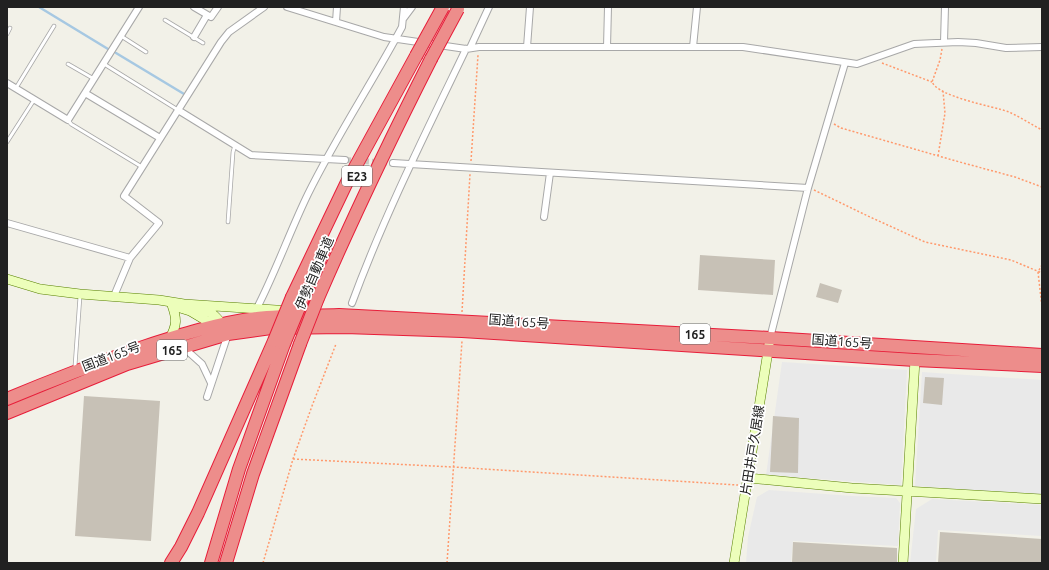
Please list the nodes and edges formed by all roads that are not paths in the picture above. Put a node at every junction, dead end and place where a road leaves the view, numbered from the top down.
1 (139, 7) edge
2 (194, 7) edge
3 (218, 7) edge
4 (264, 7) edge
5 (287, 7) edge
6 (337, 7) edge
7 (404, 7) edge
8 (412, 7) edge
9 (443, 7) edge
10 (489, 7) edge
11 (530, 7) edge
12 (608, 7) edge
13 (697, 7) edge
14 (945, 7) edge
15 (458, 8) edge
16 (206, 15) junction
17 (403, 19) junction
18 (165, 20) dead end
19 (336, 22) junction
20 (54, 26) dead end
21 (10, 28) dead end
22 (7, 34) edge
23 (121, 36) junction
24 (194, 37) junction
25 (396, 39) junction
26 (944, 42) junction
27 (203, 43) dead end
28 (527, 47) junction
29 (607, 47) junction
30 (693, 47) junction
31 (1042, 47) edge
32 (468, 48) junction
33 (146, 52) dead end
34 (845, 63) junction
35 (68, 64) dead end
36 (104, 64) junction
37 (94, 79) junction
38 (7, 83) edge
39 (16, 88) junction
40 (85, 94) junction
41 (34, 100) junction
42 (178, 110) junction
43 (68, 120) junction
44 (160, 138) junction
45 (7, 142) edge
46 (235, 145) junction
47 (327, 159) junction
48 (344, 160) tunnel mouth
49 (393, 163) tunnel mouth
50 (412, 163) junction
51 (142, 167) junction
52 (550, 173) junction
53 (808, 188) junction
54 (544, 217) dead end
55 (228, 222) dead end
56 (7, 223) edge
57 (130, 258) junction
58 (7, 279) edge
59 (80, 294) junction
60 (114, 296) junction
61 (352, 303) dead end
62 (184, 304) junction
63 (172, 305) junction
64 (257, 308) junction
65 (339, 315) junction
66 (222, 328) junction
67 (170, 338) junction
68 (770, 338) junction
69 (279, 342) junction
70 (182, 347) junction
71 (767, 350) junction
72 (1042, 355) edge
73 (915, 360) junction
74 (75, 366) dead end
75 (1042, 366) edge
76 (211, 383) junction
77 (207, 397) dead end
78 (7, 399) edge
79 (7, 413) edge
80 (253, 474) junction
81 (747, 482) junction
82 (907, 491) junction
83 (1042, 499) edge
84 (171, 563) edge
85 (211, 563) edge
86 (226, 563) edge
87 (234, 563) edge
88 (734, 563) edge
89 (902, 563) edge

1 - 23 street
2 - 16 street
3 - 16 street
4 - 42 street
5 - 19 street
6 - 19 street
7 - 17 street
8 - 17 street
9 - 69 highway, 伊勢自動車道 / E23, bridge
10 - 32 street
11 - 28 street
12 - 29 street
13 - 30 street
14 - 26 street
15 - 80 highway, 伊勢自動車道 / E23, bridge
16 - 24 street
17 - 25 street
18 - 24 lane
19 - 25 street
20 - 39 lane
21 - 22 lane
23 - 33 lane
23 - 36 street
24 - 27 lane
25 - 32 street
25 - 47 street
26 - 31 street
26 - 34 street
28 - 29 street
28 - 32 street
29 - 30 street
30 - 34 street
32 - 50 street
34 - 53 street
35 - 37 lane
36 - 37 street
36 - 42 lane
37 - 40 street
38 - 39 street
39 - 41 street
40 - 43 street
40 - 44 street
41 - 43 street
41 - 45 lane
42 - 44 street
42 - 46 street
43 - 51 lane
44 - 51 street
46 - 47 street
46 - 55 lane
47 - 48 street
47 - 64 street
49 - 50 street
50 - 52 street
50 - 61 street
51 - 57 street
52 - 53 street
52 - 54 street
53 - 68 street
56 - 57 street
57 - 60 street
58 - 59 street
59 - 60 street
59 - 74 lane
60 - 62 street
60 - 63 street
62 - 64 street
62 - 66 street
63 - 66 street
63 - 67 street
64 - 65 street
65 - 66 highway, 国道165号 / 165
65 - 68 highway, 国道165号 / 165
66 - 67 highway, 国道165号 / 165
66 - 70 highway, 国道165号 / 165
66 - 71 highway, 国道165号 / 165
66 - 76 street
67 - 78 highway, 国道165号 / 165
68 - 71 street, 片田井戸久居線
68 - 72 highway, 国道165号 / 165
69 - 84 highway
69 - 85 highway, 伊勢自動車道 / E23
70 - 76 street
70 - 79 highway, 国道165号 / 165
71 - 73 highway, 国道165号 / 165
71 - 81 street, 片田井戸久居線
73 - 75 highway, 国道165号 / 165
73 - 82 street
76 - 77 street
80 - 86 highway, 伊勢自動車道 / E23
80 - 87 highway
81 - 82 street
81 - 88 street, 片田井戸久居線
82 - 83 street
82 - 89 street

